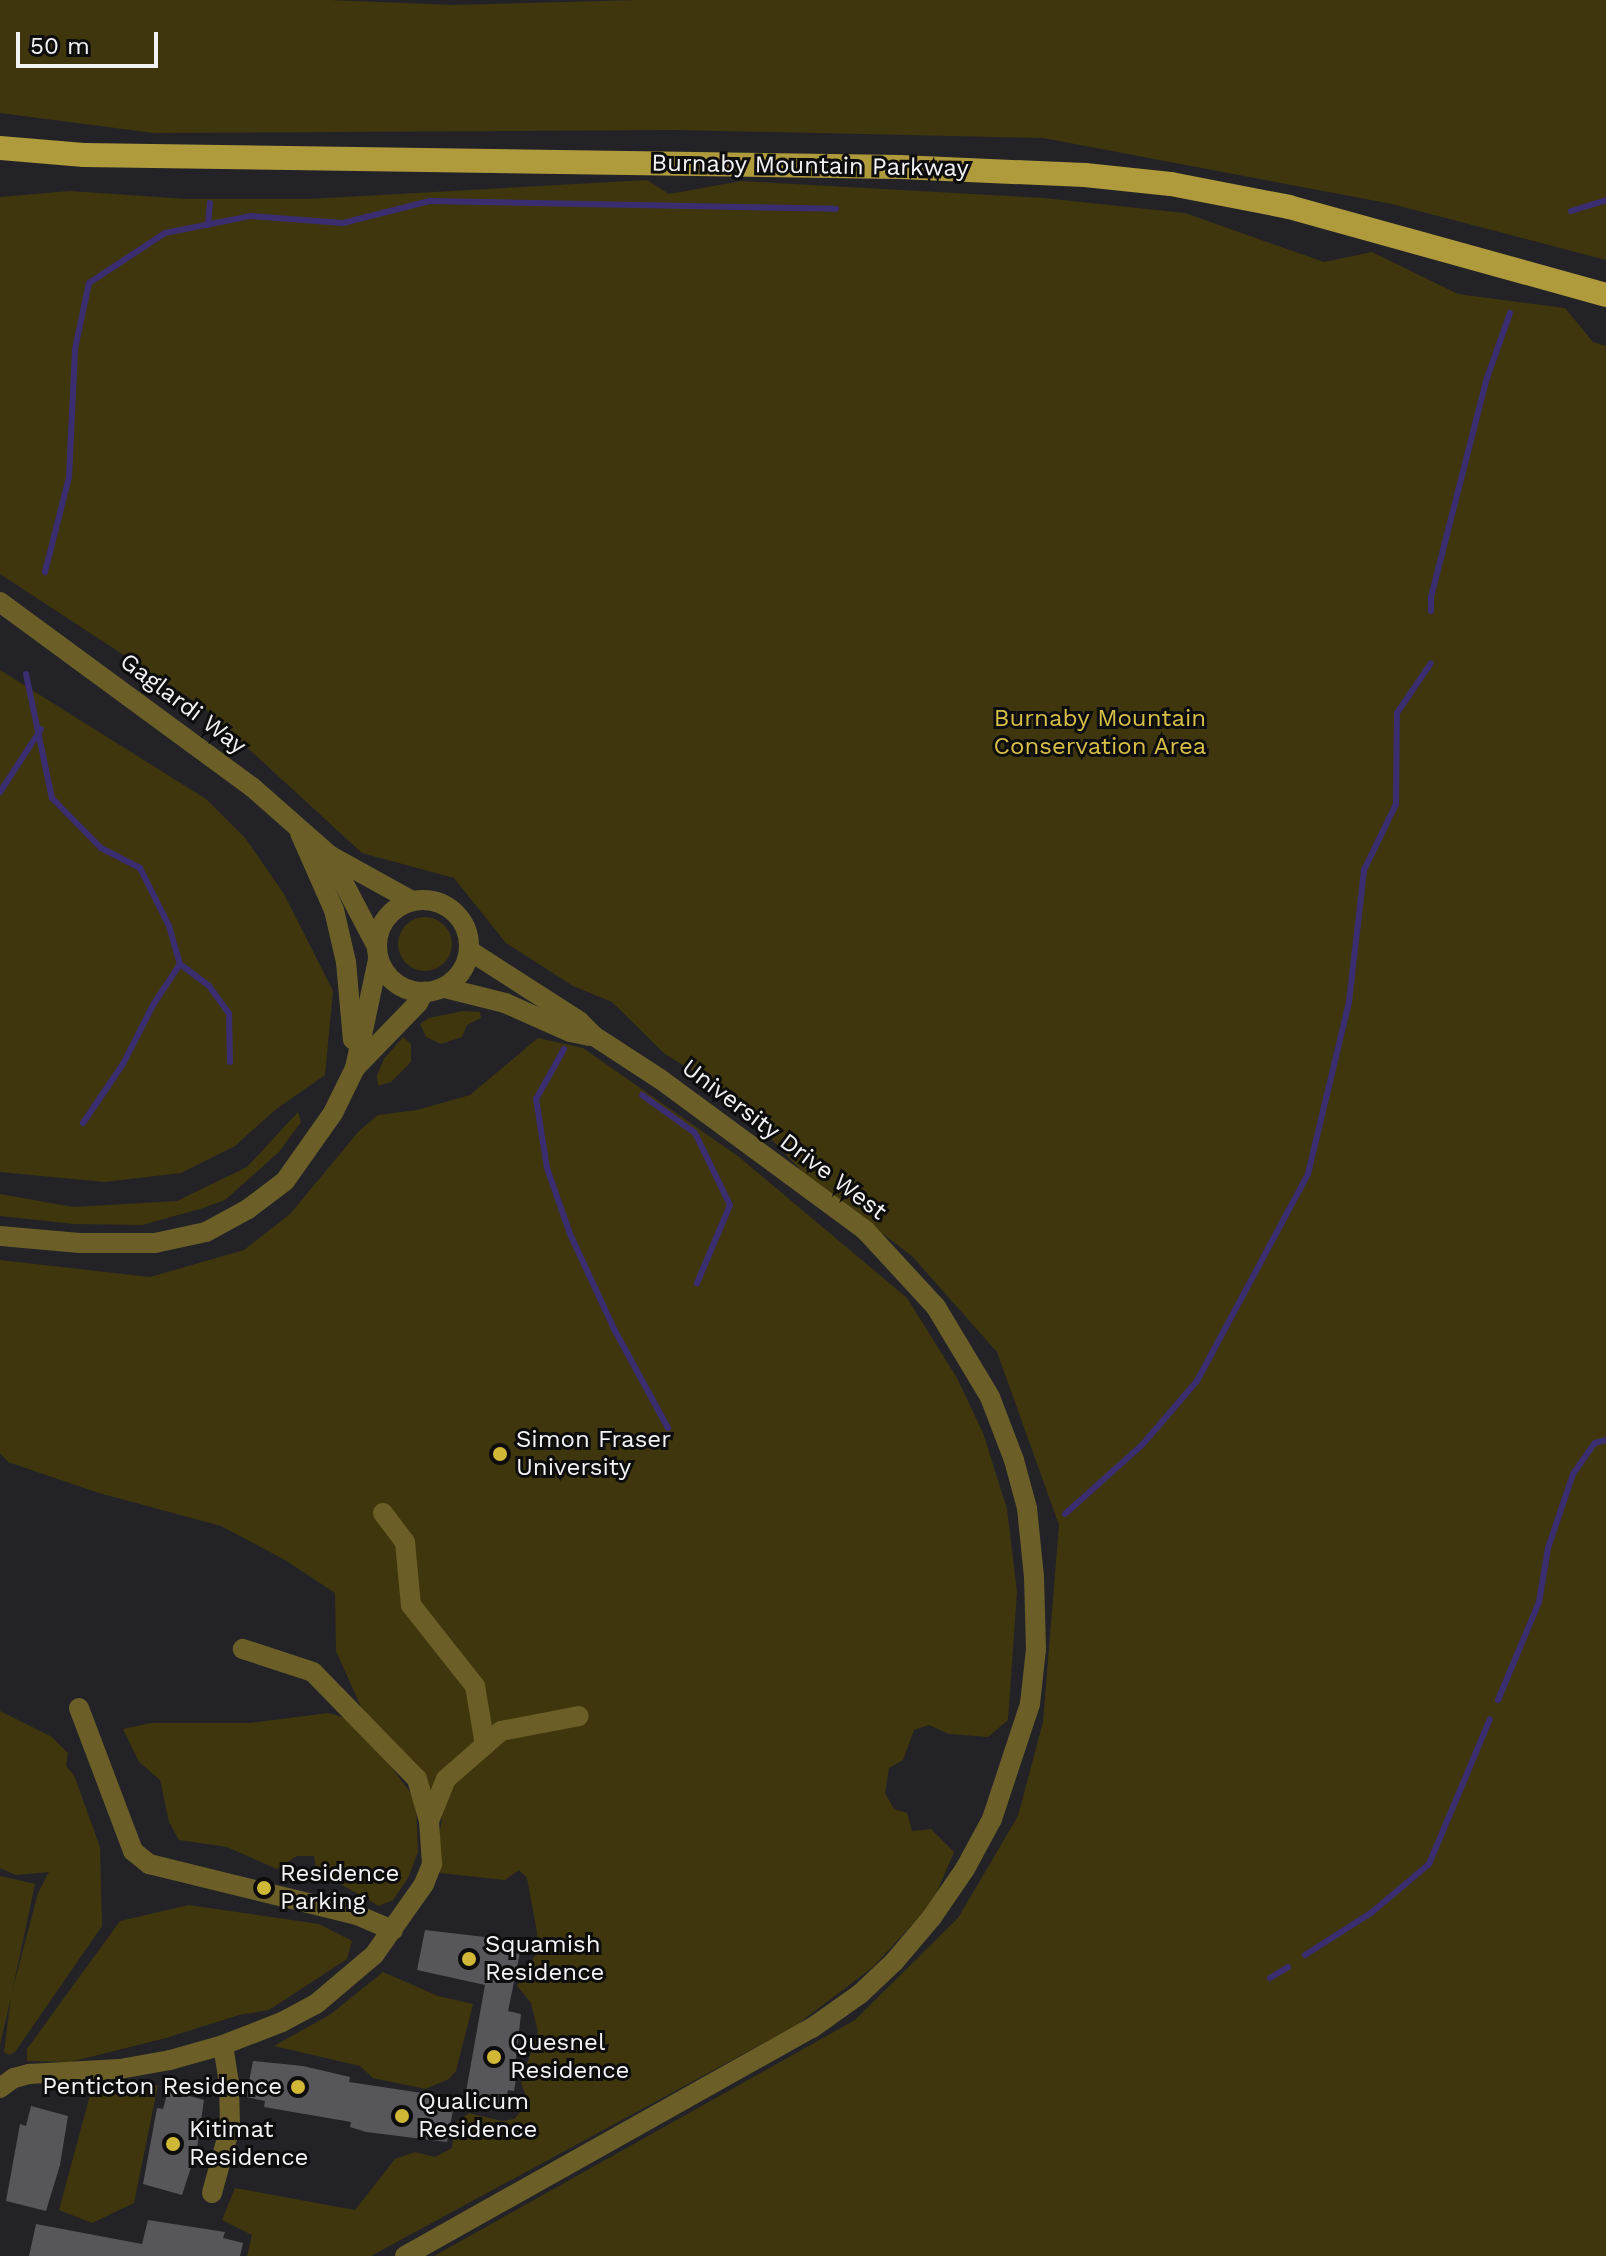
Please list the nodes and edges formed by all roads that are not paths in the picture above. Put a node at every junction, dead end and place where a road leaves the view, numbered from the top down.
1 (0, 148) edge
2 (29, 152) junction
3 (0, 158) edge
4 (1606, 295) edge
5 (0, 602) edge
6 (297, 826) junction
7 (329, 855) junction
8 (412, 901) junction
9 (470, 951) junction
10 (377, 953) junction
11 (445, 988) junction
12 (424, 992) junction
13 (594, 1036) junction
14 (355, 1068) junction
15 (0, 1236) edge
16 (383, 1513) dead end
17 (243, 1649) dead end
18 (79, 1708) dead end
19 (579, 1716) dead end
20 (485, 1745) junction
21 (429, 1821) junction
22 (393, 1930) junction
23 (223, 2045) junction
24 (0, 2088) edge
25 (212, 2193) dead end
26 (405, 2256) edge

1 - 2 main road, Burnaby Mountain Parkway
2 - 3 main road
2 - 4 main road, Burnaby Mountain Parkway
5 - 6 street, Gaglardi Way
6 - 7 street, Gaglardi Way
6 - 14 street
7 - 8 street, Gaglardi Way
7 - 10 street, Gaglardi Way
8 - 9 street
8 - 10 street
9 - 11 street
9 - 13 street, University Drive West
10 - 12 street
10 - 14 street
11 - 12 street
11 - 13 street, University Drive West
12 - 14 street
13 - 26 street, University Drive West
14 - 15 street
16 - 20 street
17 - 21 street
18 - 22 street
19 - 20 street
20 - 21 street
21 - 22 street
22 - 23 street
23 - 24 street
23 - 25 street

